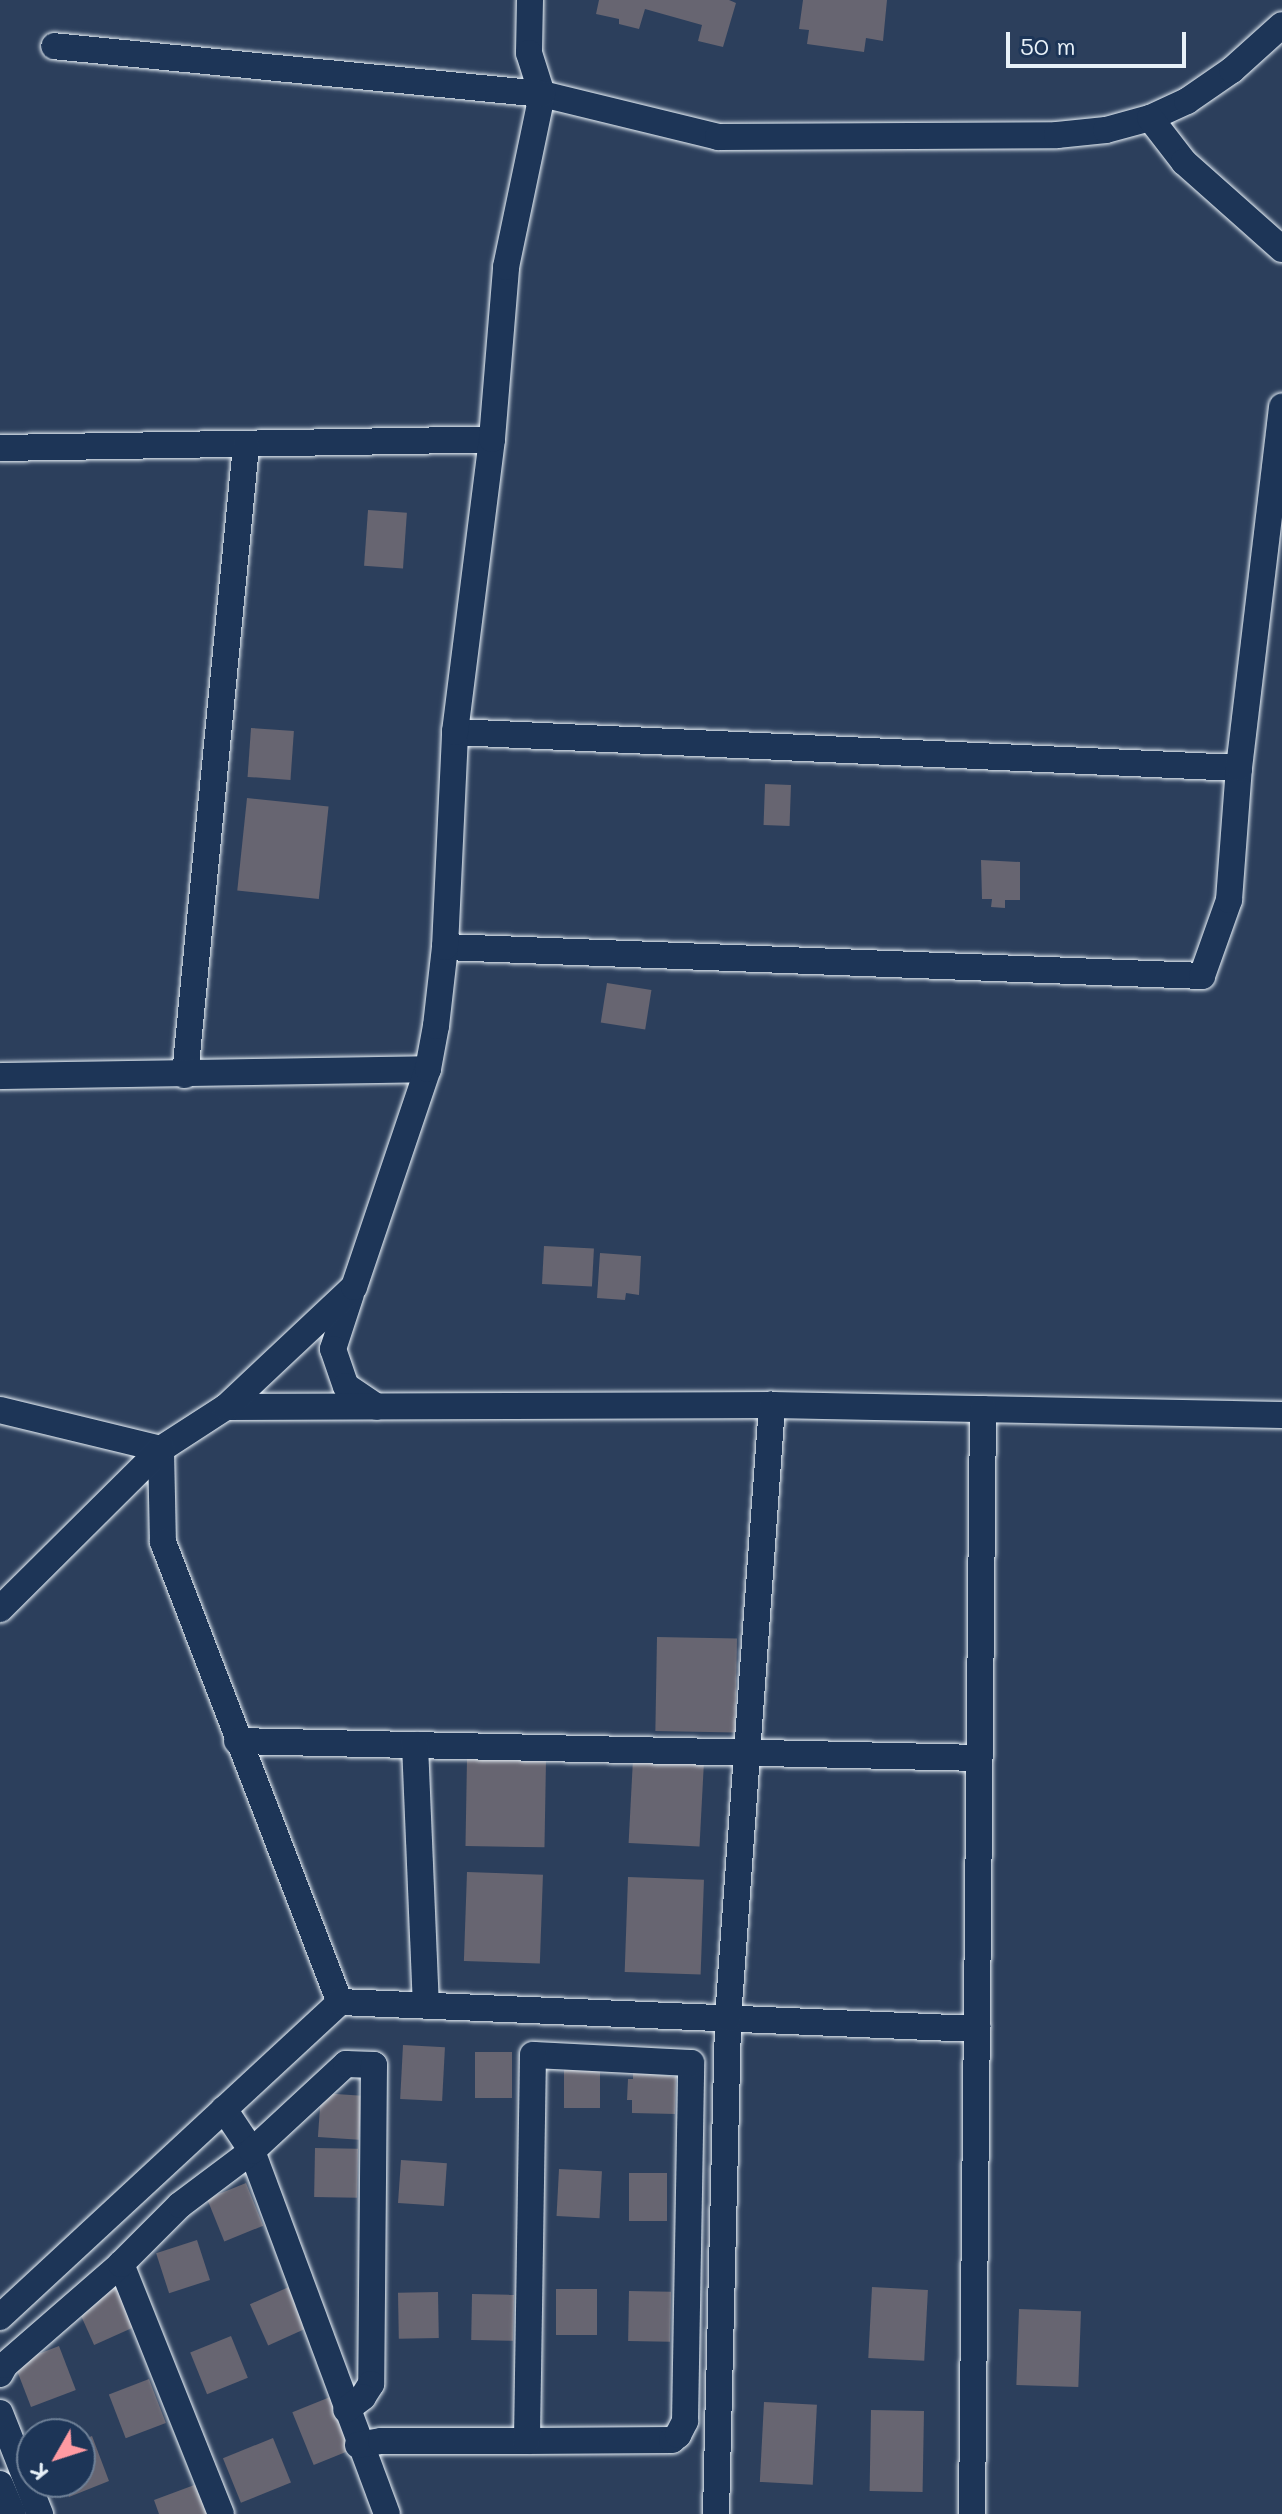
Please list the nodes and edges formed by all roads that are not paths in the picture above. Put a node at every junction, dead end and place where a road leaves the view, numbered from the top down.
1 (530, 0) edge
2 (1282, 25) edge
3 (54, 46) dead end
4 (542, 94) junction
5 (1150, 118) junction
6 (1282, 249) edge
7 (1282, 407) edge
8 (492, 439) junction
9 (246, 446) junction
10 (0, 448) edge
11 (455, 732) junction
12 (1239, 768) junction
13 (445, 947) junction
14 (428, 1069) junction
15 (185, 1075) junction
16 (0, 1076) edge
17 (354, 1287) junction
18 (772, 1405) junction
19 (226, 1407) junction
20 (377, 1407) junction
21 (983, 1409) junction
22 (0, 1410) edge
23 (1282, 1415) edge
24 (161, 1449) junction
25 (0, 1609) edge
26 (237, 1741) junction
27 (415, 1745) junction
28 (748, 1753) junction
29 (979, 1758) junction
30 (340, 2002) junction
31 (426, 2005) junction
32 (728, 2018) junction
33 (977, 2029) junction
34 (224, 2109) junction
35 (252, 2151) junction
36 (121, 2264) junction
37 (0, 2317) edge
38 (0, 2374) edge
39 (346, 2410) junction
40 (0, 2413) edge
41 (527, 2441) junction
42 (358, 2445) junction
43 (0, 2484) edge
44 (13, 2514) edge
45 (40, 2514) edge
46 (221, 2514) edge
47 (387, 2514) edge
48 (716, 2514) edge
49 (972, 2514) edge

1 - 4 street
2 - 5 street
3 - 4 street
4 - 5 street
4 - 8 street
5 - 6 street
7 - 12 street
8 - 9 street
8 - 11 street
9 - 10 street
9 - 15 street
11 - 12 street
11 - 13 street
12 - 13 street
13 - 14 street
14 - 15 street
14 - 17 street
15 - 16 street
17 - 19 street
17 - 20 street
18 - 20 street
18 - 21 street
18 - 28 street
19 - 20 street
19 - 24 street
21 - 23 street
21 - 29 street
22 - 24 street
24 - 25 street
24 - 26 street
26 - 27 street
26 - 30 street
27 - 28 street
27 - 31 street
28 - 29 street
28 - 32 street
29 - 33 street
30 - 31 street
30 - 34 street
31 - 32 street
32 - 33 street
32 - 48 street
33 - 49 street
34 - 35 street
34 - 37 street
35 - 36 street
35 - 39 street
35 - 39 street
36 - 38 street
36 - 46 street
39 - 42 street
40 - 45 street
41 - 41 street
41 - 42 street
42 - 47 street
43 - 44 street

